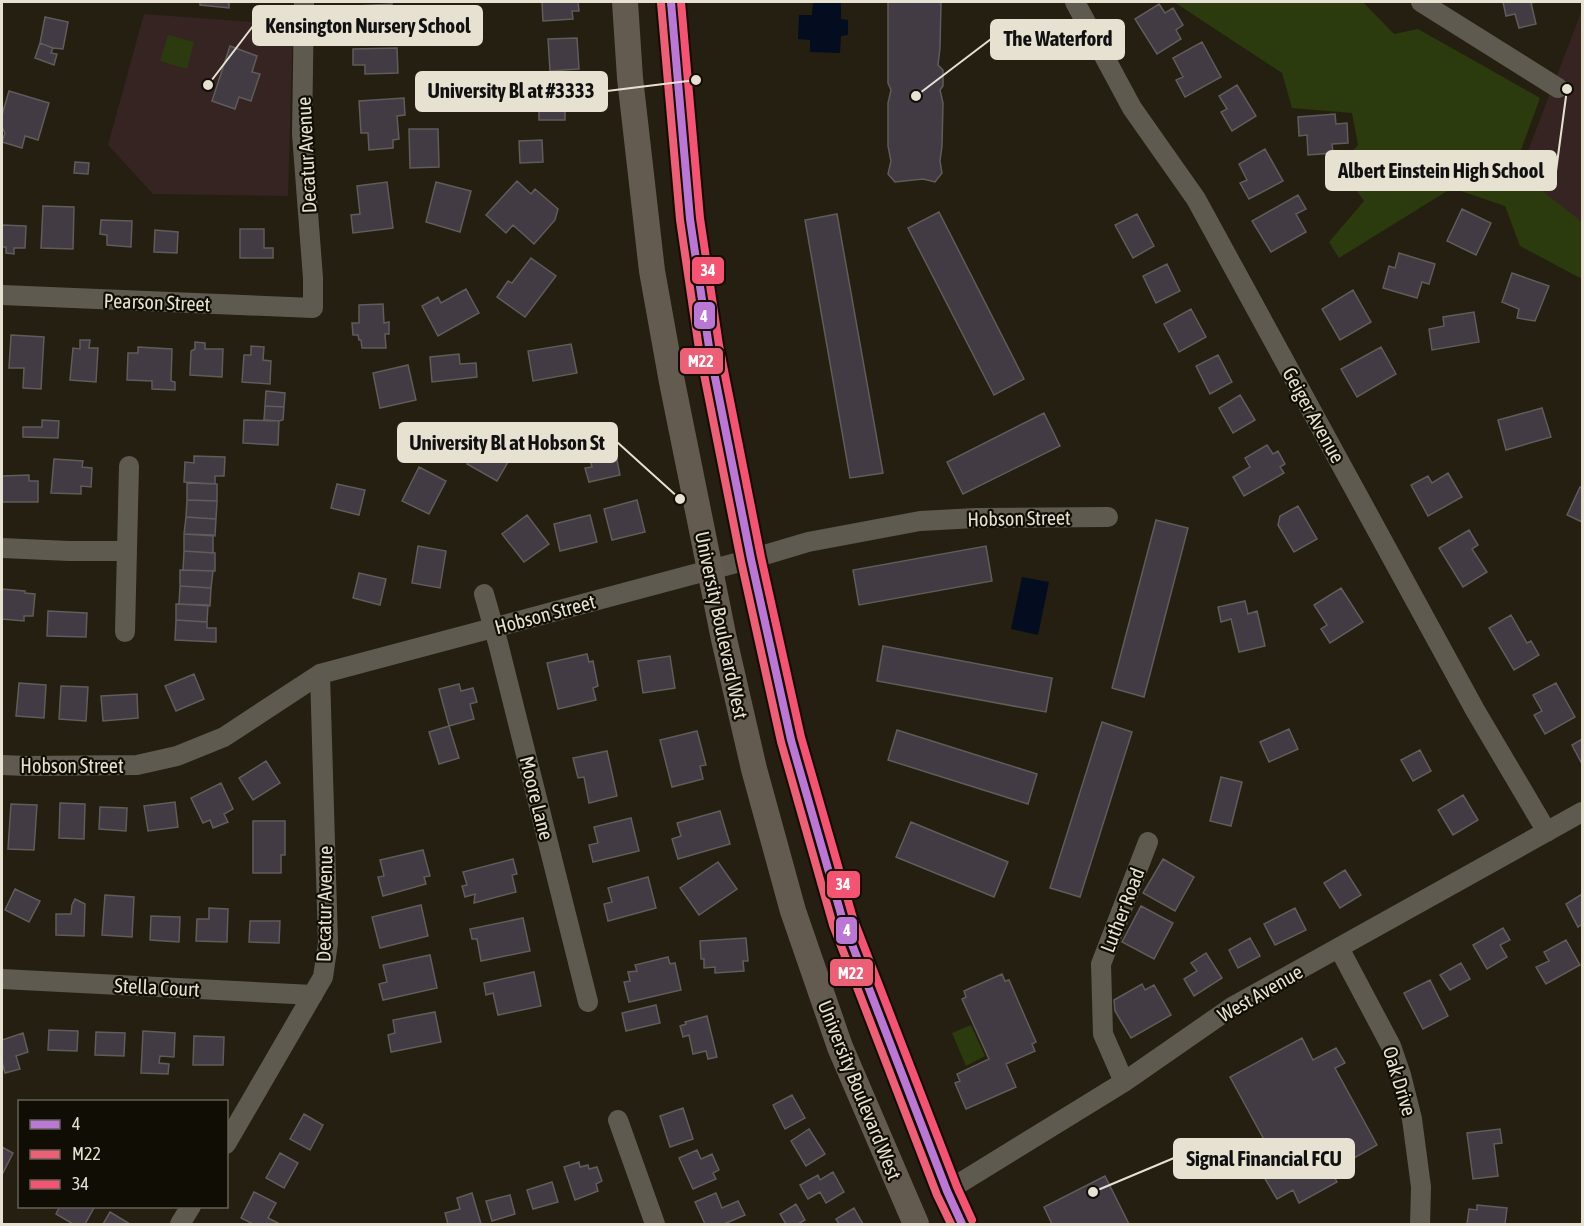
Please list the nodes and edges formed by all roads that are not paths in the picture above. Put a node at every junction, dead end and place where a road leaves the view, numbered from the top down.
1 (304, 2) edge
2 (625, 2) edge
3 (671, 2) edge
4 (1075, 2) edge
5 (1432, 4) edge
6 (1558, 88) dead end
7 (2, 296) edge
8 (313, 308) joint
9 (129, 466) dead end
10 (1108, 517) dead end
11 (2, 548) edge
12 (127, 551) junction
13 (751, 560) junction
14 (710, 570) junction
15 (484, 594) dead end
16 (494, 628) junction
17 (124, 632) dead end
18 (320, 674) junction
19 (2, 765) edge
20 (1582, 812) edge
21 (1547, 832) junction
22 (1148, 842) dead end
23 (1339, 948) junction
24 (2, 979) edge
25 (313, 995) junction
26 (588, 1002) dead end
27 (1124, 1082) junction
28 (618, 1120) dead end
29 (228, 1141) edge
30 (947, 1191) junction
31 (189, 1208) edge
32 (649, 1223) edge
33 (180, 1224) edge
34 (916, 1224) edge
35 (962, 1224) edge
36 (1420, 1224) edge

1 - 8 street, Decatur Avenue
2 - 14 main road, University Boulevard West
3 - 13 main road
4 - 21 street, Geiger Avenue
5 - 6 street
7 - 8 street, Pearson Street
9 - 12 street
10 - 13 street, Hobson Street
11 - 12 street
12 - 17 street
13 - 14 street, Hobson Street
13 - 30 main road
14 - 16 street, Hobson Street
14 - 34 main road, University Boulevard West
15 - 16 street, Moore Lane
16 - 18 street, Hobson Street
16 - 26 street, Moore Lane
18 - 19 street, Hobson Street
18 - 25 street, Decatur Avenue
20 - 21 street, West Avenue
21 - 23 street, West Avenue
22 - 27 street, Luther Road
23 - 27 street, West Avenue
23 - 36 street, Oak Drive
24 - 25 street, Stella Court
25 - 29 street, Decatur Avenue
27 - 30 street, West Avenue
28 - 32 street
30 - 35 main road
31 - 33 street

